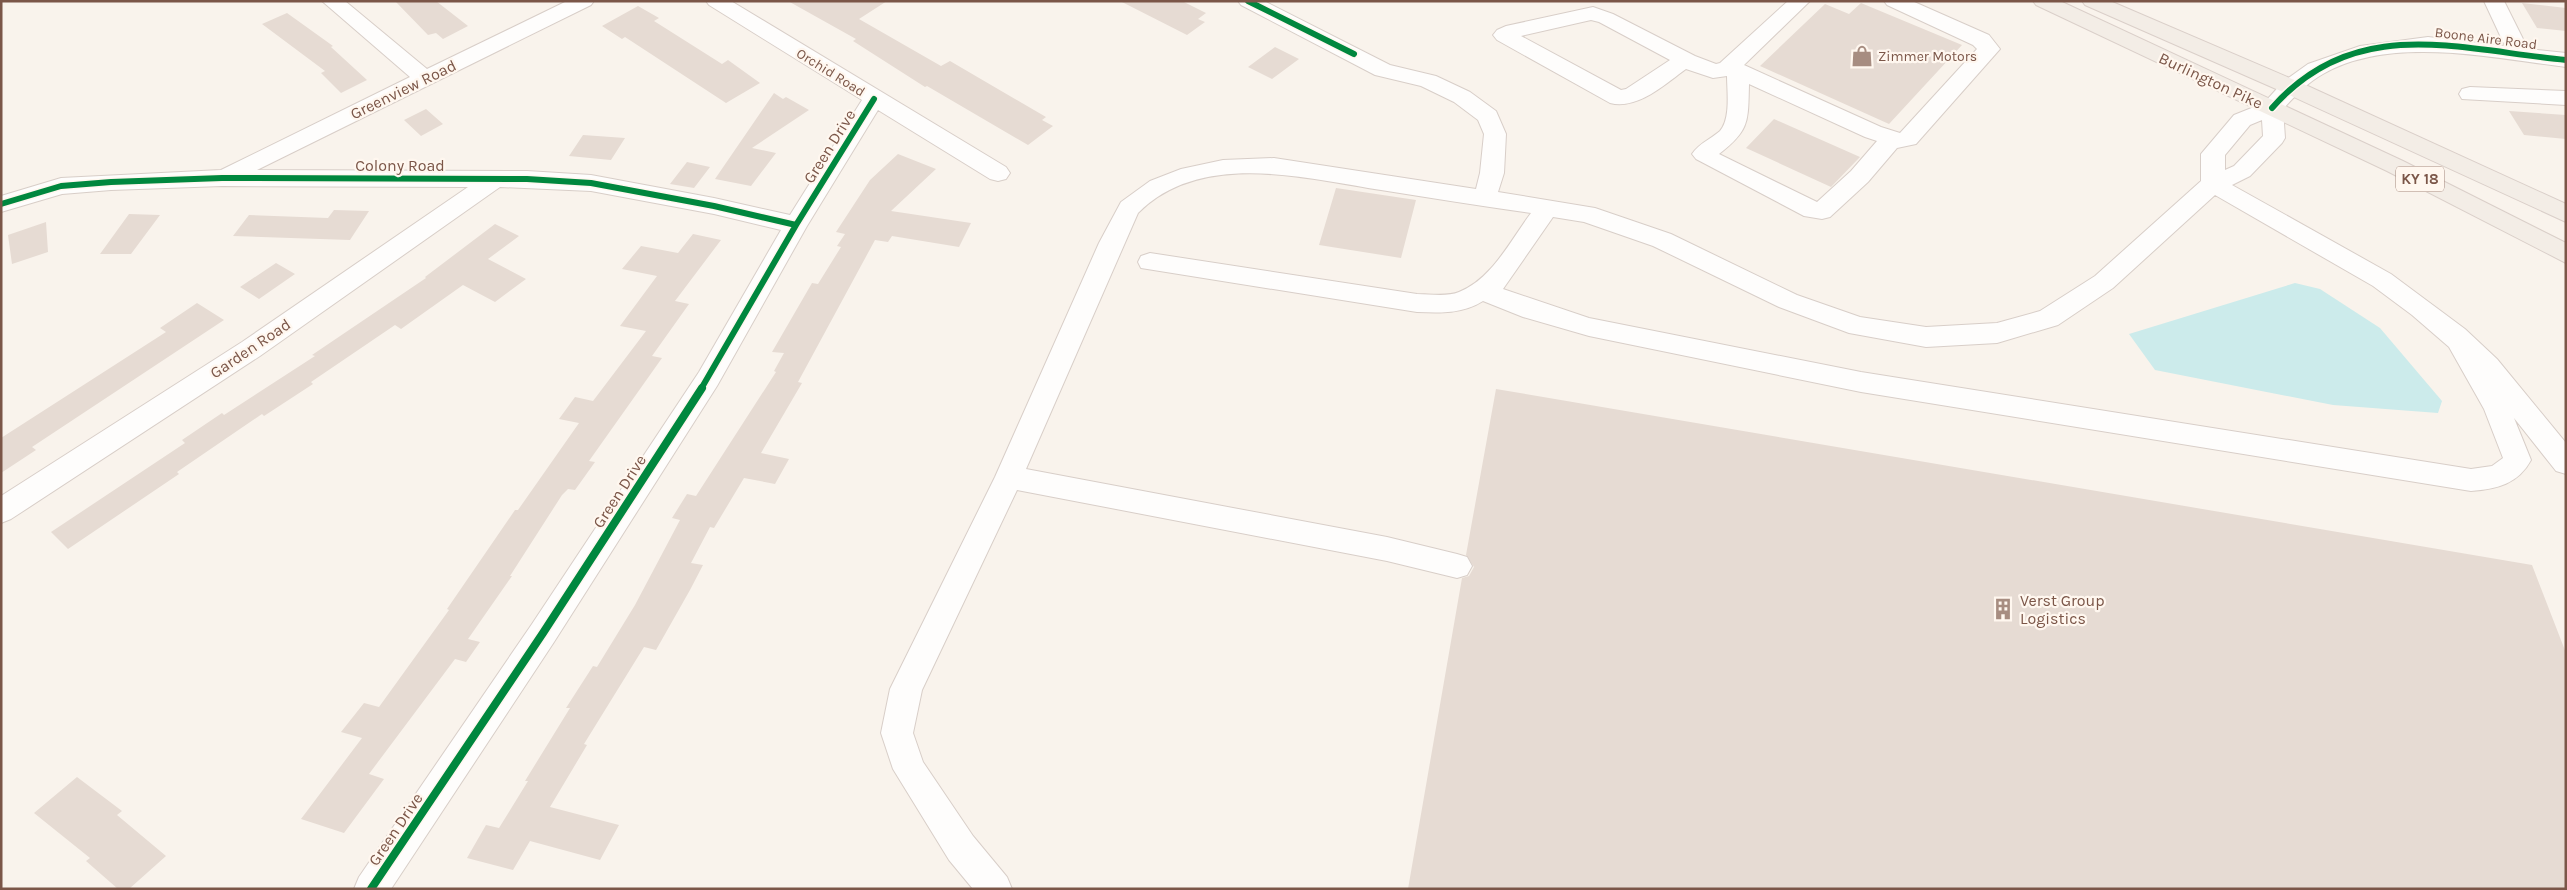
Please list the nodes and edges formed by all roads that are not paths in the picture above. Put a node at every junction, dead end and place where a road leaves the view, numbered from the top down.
1 (332, 1) edge
2 (584, 1) edge
3 (716, 1) edge
4 (1248, 1) edge
5 (1800, 1) edge
6 (1894, 1) edge
7 (2043, 1) edge
8 (2494, 1) edge
9 (2106, 4) edge
10 (2520, 55) junction
11 (2566, 60) edge
12 (1691, 63) junction
13 (1733, 70) junction
14 (424, 78) junction
15 (2291, 87) junction
16 (2470, 94) dead end
17 (2566, 98) edge
18 (874, 99) junction
19 (2272, 108) junction
20 (1892, 138) junction
21 (998, 173) dead end
22 (222, 178) junction
23 (495, 179) junction
24 (2213, 184) junction
25 (1485, 198) junction
26 (1, 204) edge
27 (1547, 208) junction
28 (2566, 214) edge
29 (796, 224) junction
30 (2566, 254) edge
31 (1150, 262) dead end
32 (1482, 291) junction
33 (2456, 336) junction
34 (2566, 463) edge
35 (1010, 477) junction
36 (1, 510) edge
37 (1457, 566) dead end
38 (371, 889) edge
39 (995, 889) edge

1 - 14 street
2 - 14 street, Greenview Road
3 - 18 street, Orchid Road
4 - 25 street
5 - 13 street
6 - 20 street
7 - 19 main road, Burlington Pike / KY 18
8 - 10 street
9 - 15 main road, Burlington Pike / KY 18
10 - 11 street, Boone Aire Road
10 - 15 street, Boone Aire Road
12 - 12 street
12 - 13 street
13 - 20 street
13 - 20 street
14 - 22 street, Greenview Road
15 - 19 street, Boone Aire Road
15 - 28 main road, Burlington Pike / KY 18
16 - 17 street
18 - 21 street, Orchid Road
18 - 29 street, Green Drive
19 - 24 street
19 - 24 street
19 - 30 main road, Burlington Pike / KY 18
22 - 23 street, Colony Road
22 - 26 street, Colony Road
23 - 29 street, Colony Road
23 - 36 street, Garden Road
24 - 27 street
24 - 33 street
25 - 27 street
25 - 35 street
27 - 32 street
29 - 38 street, Green Drive
31 - 32 street
32 - 33 street
33 - 34 street
35 - 37 street
35 - 39 street

